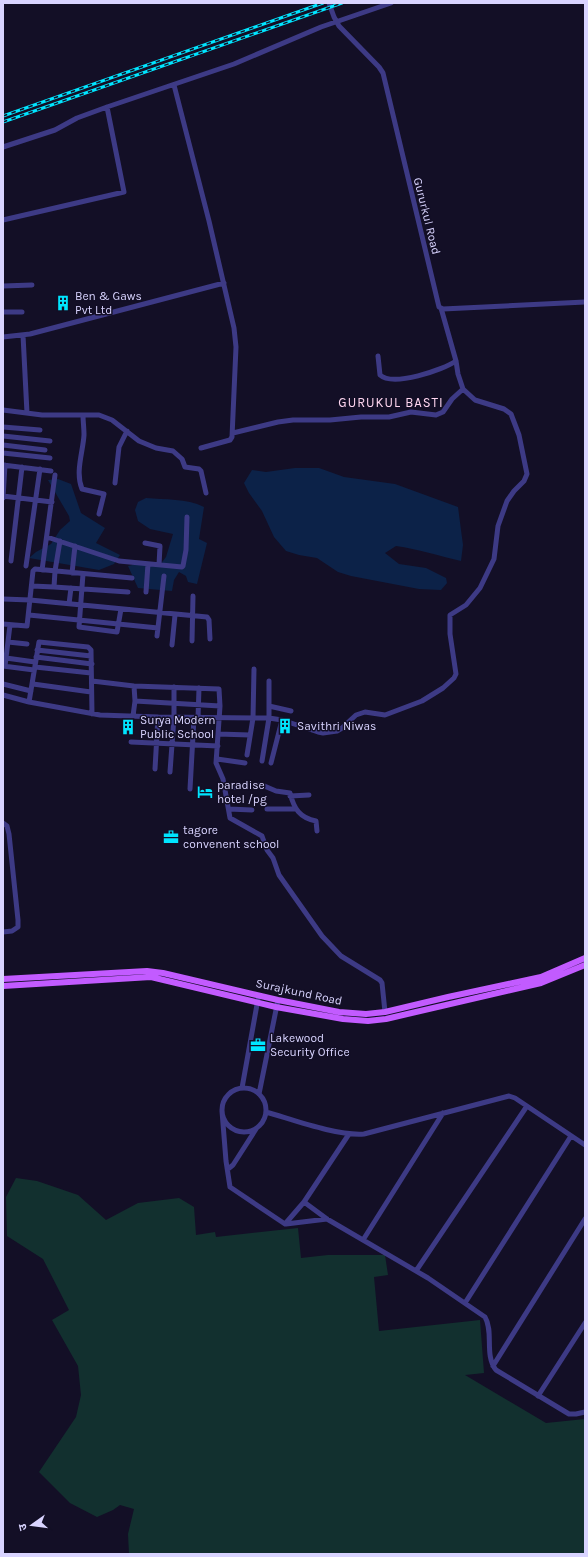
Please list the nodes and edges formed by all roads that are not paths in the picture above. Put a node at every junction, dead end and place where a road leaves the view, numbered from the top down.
1 (329, 3) edge
2 (391, 3) edge
3 (336, 22) junction
4 (174, 84) junction
5 (106, 107) junction
6 (3, 147) edge
7 (3, 220) edge
8 (224, 283) junction
9 (32, 285) dead end
10 (3, 286) edge
11 (585, 302) edge
12 (441, 308) junction
13 (3, 312) edge
14 (22, 312) dead end
15 (23, 335) junction
16 (3, 337) edge
17 (378, 356) dead end
18 (456, 361) junction
19 (463, 389) junction
20 (3, 410) edge
21 (27, 413) junction
22 (83, 415) junction
23 (3, 427) edge
24 (40, 430) dead end
25 (127, 431) junction
26 (233, 433) junction
27 (3, 436) edge
28 (50, 441) dead end
29 (3, 445) edge
30 (201, 448) dead end
31 (45, 450) dead end
32 (3, 453) edge
33 (50, 458) dead end
34 (4, 465) edge
35 (22, 467) junction
36 (40, 470) junction
37 (115, 483) dead end
38 (206, 493) dead end
39 (3, 496) edge
40 (20, 499) junction
41 (3, 500) edge
42 (36, 501) junction
43 (52, 502) junction
44 (99, 514) dead end
45 (187, 517) dead end
46 (47, 537) junction
47 (60, 541) junction
48 (145, 543) dead end
49 (75, 546) junction
50 (11, 561) dead end
51 (148, 564) junction
52 (159, 565) junction
53 (26, 566) dead end
54 (42, 570) junction
55 (55, 571) junction
56 (72, 573) junction
57 (83, 574) junction
58 (164, 576) dead end
59 (132, 578) dead end
60 (32, 586) junction
61 (54, 586) junction
62 (71, 588) junction
63 (82, 590) junction
64 (128, 592) dead end
65 (146, 592) dead end
66 (193, 596) dead end
67 (3, 599) edge
68 (30, 600) junction
69 (69, 604) junction
70 (81, 605) junction
71 (121, 609) junction
72 (160, 613) junction
73 (29, 614) junction
74 (175, 615) junction
75 (192, 616) junction
76 (79, 620) junction
77 (119, 623) junction
78 (3, 624) edge
79 (10, 625) junction
80 (158, 628) junction
81 (157, 636) dead end
82 (210, 639) dead end
83 (192, 641) dead end
84 (8, 642) junction
85 (27, 644) dead end
86 (172, 645) dead end
87 (37, 650) junction
88 (91, 656) junction
89 (6, 658) junction
90 (35, 664) junction
91 (92, 664) junction
92 (4, 666) edge
93 (254, 669) dead end
94 (91, 673) junction
95 (269, 680) dead end
96 (92, 682) junction
97 (3, 684) edge
98 (33, 684) junction
99 (134, 686) junction
100 (174, 687) junction
101 (199, 688) junction
102 (31, 691) junction
103 (91, 692) junction
104 (3, 695) edge
105 (135, 701) junction
106 (29, 702) junction
107 (174, 703) junction
108 (199, 705) junction
109 (220, 706) junction
110 (269, 706) junction
111 (291, 710) dead end
112 (92, 714) junction
113 (133, 716) junction
114 (158, 717) junction
115 (174, 717) junction
116 (196, 718) junction
117 (219, 718) junction
118 (253, 718) junction
119 (269, 718) junction
120 (282, 720) junction
121 (218, 734) junction
122 (250, 735) junction
123 (131, 742) dead end
124 (157, 743) junction
125 (172, 744) junction
126 (193, 745) junction
127 (218, 746) junction
128 (247, 756) dead end
129 (216, 759) junction
130 (262, 761) dead end
131 (245, 763) dead end
132 (271, 763) dead end
133 (155, 769) dead end
134 (170, 772) dead end
135 (224, 788) junction
136 (190, 789) dead end
137 (309, 795) dead end
138 (290, 796) junction
139 (230, 809) junction
140 (267, 809) dead end
141 (295, 809) junction
142 (252, 810) dead end
143 (3, 823) edge
144 (317, 832) dead end
145 (3, 932) edge
146 (585, 958) edge
147 (585, 965) edge
148 (3, 979) edge
149 (3, 986) edge
150 (258, 995) junction
151 (278, 1000) junction
152 (257, 1002) junction
153 (276, 1007) junction
154 (385, 1012) junction
155 (242, 1088) junction
156 (259, 1094) junction
157 (528, 1106) junction
158 (222, 1111) junction
159 (266, 1112) junction
160 (443, 1113) junction
161 (256, 1129) junction
162 (349, 1134) junction
163 (571, 1136) junction
164 (585, 1145) edge
165 (228, 1169) junction
166 (304, 1202) junction
167 (327, 1219) junction
168 (585, 1219) edge
169 (285, 1224) junction
170 (363, 1240) junction
171 (416, 1271) junction
172 (465, 1303) junction
173 (585, 1323) edge
174 (493, 1366) junction
175 (538, 1396) junction
176 (585, 1412) edge

1 - 3 street, Gururkul Road
2 - 3 street
3 - 4 street
3 - 12 street, Gururkul Road
4 - 5 street
4 - 8 street
5 - 6 street
5 - 7 street
8 - 15 street
8 - 26 street
9 - 10 street
11 - 12 street
12 - 18 street, Gururkul Road
13 - 14 street
15 - 16 street
15 - 21 street
17 - 18 street
18 - 19 street, Gururkul Road
19 - 26 street
19 - 120 street
20 - 21 street
21 - 22 street
22 - 25 street
22 - 44 street
23 - 24 street
25 - 37 street
25 - 38 street
26 - 30 street
27 - 28 street
29 - 31 street
32 - 33 street
34 - 35 street
34 - 39 street
35 - 36 street
35 - 40 street
36 - 42 street
36 - 43 street
39 - 40 street
39 - 41 street
40 - 42 street
40 - 50 street
42 - 43 street
42 - 53 street
43 - 46 street
45 - 52 street
46 - 47 street
46 - 54 street
47 - 49 street
47 - 55 street
48 - 52 street
49 - 51 street
49 - 56 street
51 - 52 street
51 - 65 street
54 - 55 street
54 - 60 street
55 - 56 street
55 - 61 street
56 - 57 street
57 - 59 street
57 - 63 street
58 - 72 street
60 - 61 street
60 - 68 street
61 - 62 street
62 - 63 street
62 - 69 street
63 - 64 street
63 - 70 street
66 - 75 street
67 - 68 street
68 - 69 street
68 - 73 street
69 - 70 street
70 - 71 street
70 - 76 street
71 - 72 street
71 - 77 street
72 - 74 street
72 - 80 street
73 - 76 street
73 - 79 street
74 - 75 street
74 - 86 street
75 - 82 street
75 - 83 street
76 - 77 street
76 - 77 street
77 - 80 street
78 - 79 street
79 - 84 street
80 - 81 street
84 - 85 street
84 - 89 street
87 - 88 street
87 - 88 street
87 - 90 street
88 - 91 street
89 - 90 street
89 - 92 street
90 - 91 street
90 - 92 street
90 - 94 street
90 - 98 street
91 - 94 street
93 - 118 street
94 - 96 street
95 - 110 street
96 - 99 street
96 - 103 street
97 - 102 street
98 - 102 street
98 - 103 street
99 - 100 street
99 - 105 street
100 - 101 street
100 - 107 street
101 - 108 street
101 - 109 street
102 - 106 street
103 - 112 street
104 - 106 street
105 - 107 street
105 - 113 street
106 - 112 street
107 - 108 street
107 - 115 street
108 - 109 street
108 - 116 street
109 - 117 street
110 - 111 street
110 - 119 street
112 - 113 street
113 - 114 street
114 - 115 street
114 - 124 street
115 - 116 street
115 - 125 street
116 - 117 street
116 - 126 street
117 - 118 street
117 - 121 street
118 - 119 street
118 - 122 street
119 - 120 street
119 - 130 street
120 - 132 street
121 - 122 street
121 - 127 street
122 - 128 street
123 - 124 street
124 - 125 street
124 - 133 street
125 - 126 street
125 - 134 street
126 - 127 street
126 - 136 street
127 - 129 street
129 - 131 street
129 - 135 street
135 - 138 street
135 - 139 street
137 - 138 street
138 - 141 street
139 - 142 street
139 - 154 street
140 - 141 street
141 - 144 street
143 - 145 street
146 - 154 main road, Surajkund Road
147 - 153 main road, Surajkund Road
148 - 150 main road, Surajkund Road
149 - 152 main road, Surajkund Road
150 - 151 main road, Surajkund Road
150 - 152 street
151 - 153 street
151 - 154 main road, Surajkund Road
152 - 153 main road, Surajkund Road
152 - 155 street
153 - 156 street
155 - 156 street
155 - 158 street
156 - 159 street
157 - 160 street
157 - 163 street
157 - 171 street
158 - 161 street
158 - 165 street
159 - 161 street
159 - 162 street
160 - 162 street
160 - 170 street
161 - 165 street
162 - 166 street
163 - 164 street
163 - 172 street
165 - 169 street
166 - 167 street
166 - 169 street
167 - 169 street
167 - 170 street
168 - 174 street
170 - 171 street
171 - 172 street
172 - 174 street
173 - 175 street
174 - 175 street
175 - 176 street

